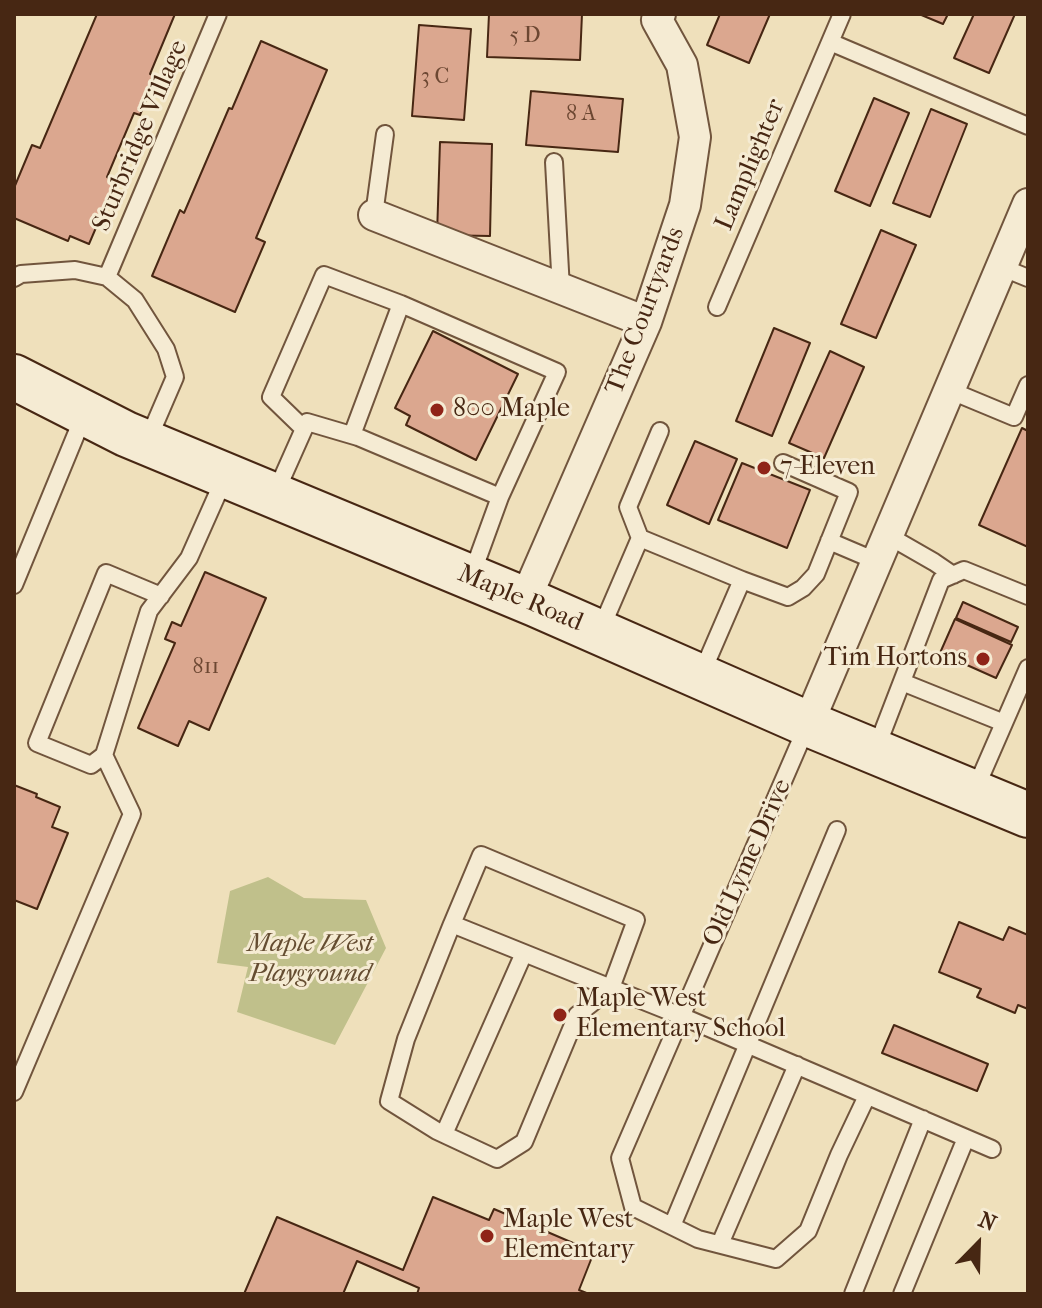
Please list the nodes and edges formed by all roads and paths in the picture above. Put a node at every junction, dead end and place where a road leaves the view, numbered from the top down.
1 (218, 14) edge
2 (660, 14) edge
3 (842, 14) edge
4 (830, 42) junction
5 (1028, 126) edge
6 (385, 134) dead end
7 (554, 162) dead end
8 (1028, 204) edge
9 (374, 215) joint
10 (1015, 272) edge
11 (107, 277) junction
12 (14, 278) edge
13 (561, 289) junction
14 (401, 304) junction
15 (717, 307) dead end
16 (646, 322) junction
17 (14, 377) edge
18 (1028, 385) edge
19 (949, 390) junction
20 (85, 414) junction
21 (304, 429) junction
22 (660, 431) dead end
23 (352, 435) junction
24 (147, 443) junction
25 (783, 463) dead end
26 (226, 476) junction
27 (274, 496) junction
28 (500, 497) junction
29 (640, 538) junction
30 (829, 541) junction
31 (882, 548) junction
32 (953, 575) junction
33 (471, 577) junction
34 (742, 580) junction
35 (14, 585) edge
36 (161, 596) junction
37 (1028, 596) edge
38 (525, 600) junction
39 (599, 632) junction
40 (1028, 668) edge
41 (700, 677) junction
42 (902, 682) junction
43 (1004, 723) junction
44 (808, 724) junction
45 (874, 752) junction
46 (104, 755) junction
47 (973, 793) junction
48 (1028, 815) edge
49 (837, 830) dead end
50 (452, 924) junction
51 (524, 953) junction
52 (611, 988) junction
53 (681, 1016) junction
54 (748, 1045) junction
55 (797, 1065) junction
56 (14, 1092) edge
57 (867, 1096) junction
58 (923, 1119) junction
59 (444, 1134) junction
60 (966, 1138) junction
61 (992, 1149) dead end
62 (672, 1226) junction
63 (720, 1244) junction
64 (853, 1294) edge
65 (902, 1294) edge

1 - 11 lane, Sturbridge Village
2 - 16 street, The Courtyards
3 - 4 lane, Lamplighter
4 - 5 lane
4 - 15 lane, Lamplighter
6 - 9 lane
7 - 13 lane
8 - 10 street, Old Lyme Drive
9 - 13 street
10 - 19 street, Old Lyme Drive
11 - 12 lane
11 - 24 lane
13 - 16 street
14 - 21 lane
14 - 23 lane
14 - 28 lane
16 - 38 street, The Courtyards
17 - 20 main road, Maple Road
18 - 19 lane
19 - 31 street, Old Lyme Drive
20 - 24 main road, Maple Road
20 - 35 lane
21 - 23 lane
21 - 27 lane
22 - 29 lane
23 - 28 lane
24 - 26 main road, Maple Road
25 - 30 lane
26 - 27 main road, Maple Road
26 - 36 lane
27 - 33 main road, Maple Road
28 - 33 lane
29 - 34 lane
29 - 39 lane
30 - 31 lane
30 - 34 lane
31 - 32 lane
31 - 44 street, Old Lyme Drive
32 - 37 lane
32 - 42 lane
33 - 38 main road, Maple Road
34 - 41 lane
36 - 46 lane
36 - 46 lane
38 - 39 main road, Maple Road
39 - 41 main road, Maple Road
40 - 43 lane
41 - 44 main road, Maple Road
42 - 43 lane
42 - 45 lane
43 - 47 lane
44 - 45 main road, Maple Road
44 - 53 lane, Old Lyme Drive
45 - 47 main road, Maple Road
46 - 56 lane
47 - 48 main road, Maple Road
49 - 54 lane
50 - 51 lane
50 - 52 lane
50 - 59 lane
51 - 52 lane
51 - 59 lane
52 - 53 lane
52 - 59 lane
53 - 54 lane
53 - 62 lane, Old Lyme Drive
54 - 55 lane
54 - 62 lane
55 - 57 lane
55 - 63 lane
57 - 58 lane
57 - 63 lane, Old Lyme Drive
58 - 60 lane
58 - 64 lane
60 - 61 lane
60 - 65 lane
62 - 63 lane, Old Lyme Drive

